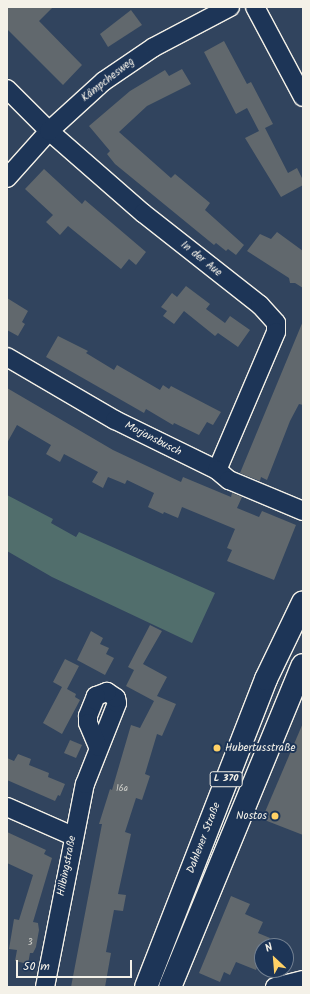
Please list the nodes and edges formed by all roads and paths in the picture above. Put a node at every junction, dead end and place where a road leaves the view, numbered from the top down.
1 (230, 7) edge
2 (255, 7) edge
3 (7, 89) edge
4 (303, 98) edge
5 (49, 131) junction
6 (7, 178) edge
7 (7, 357) edge
8 (218, 470) junction
9 (303, 511) edge
10 (303, 602) edge
11 (279, 651) junction
12 (303, 652) edge
13 (302, 671) edge
14 (303, 706) edge
15 (274, 731) junction
16 (98, 747) dead end
17 (7, 807) edge
18 (73, 836) junction
19 (303, 980) edge
20 (45, 987) edge
21 (146, 987) edge
22 (170, 987) edge
23 (275, 987) edge

1 - 5 street, Kämpchesweg
2 - 4 street
3 - 5 street, In der Aue
5 - 6 street, Kämpchesweg
5 - 8 street, In der Aue
7 - 8 street, Morjansbusch
8 - 9 street, Morjansbusch
10 - 11 main road, Dahlener Straße / L 370
11 - 12 main road
11 - 13 main road
11 - 21 main road, Dahlener Straße / L 370
13 - 15 main road, Dahlener Straße / L 370
14 - 15 main road
15 - 22 main road, Dahlener Straße / L 370
16 - 18 street, Hilbingstraße
17 - 18 street
18 - 20 street, Hilbingstraße
19 - 23 street

